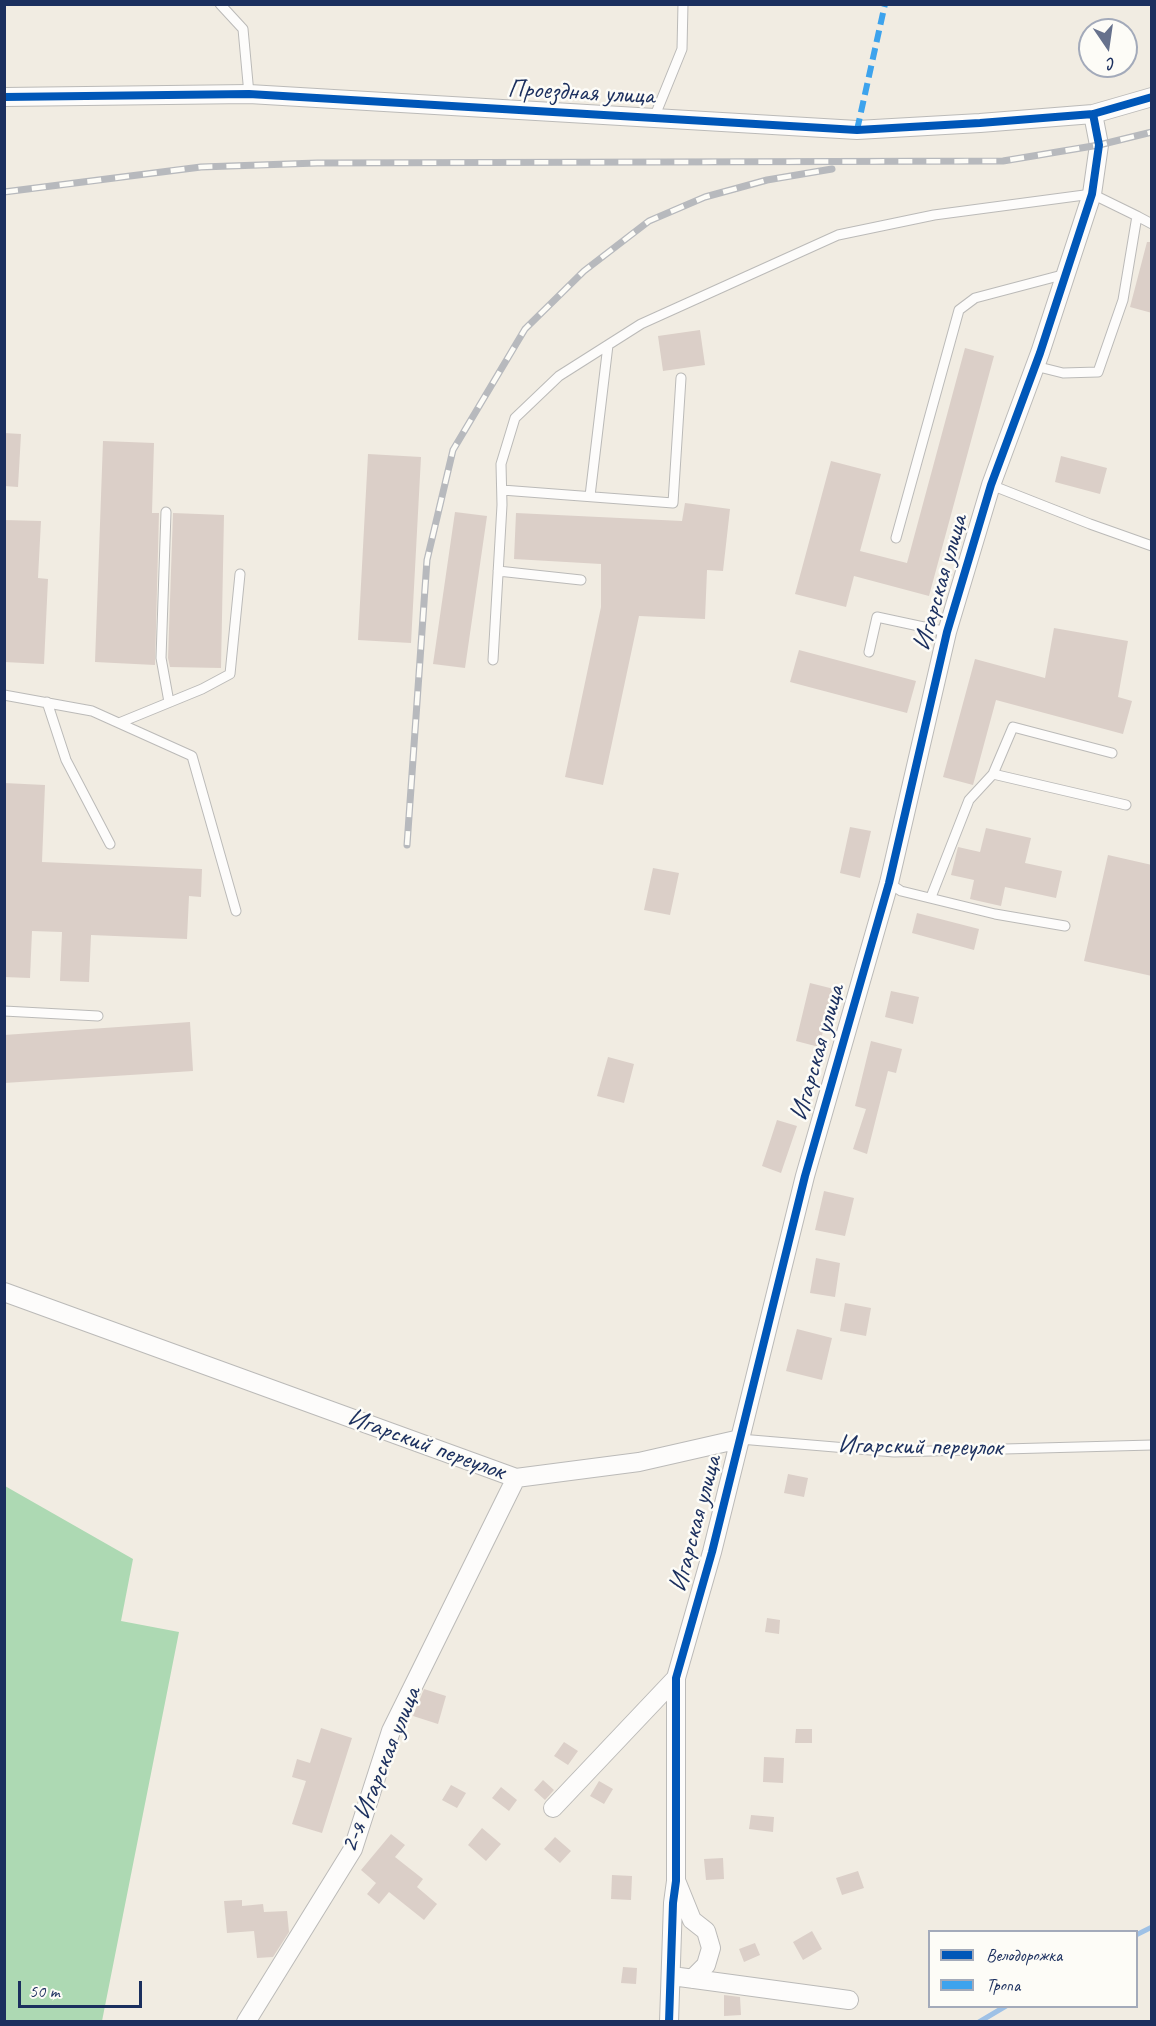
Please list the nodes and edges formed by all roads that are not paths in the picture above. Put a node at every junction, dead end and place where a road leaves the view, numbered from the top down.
1 (220, 4) edge
2 (683, 4) edge
3 (249, 94) junction
4 (4, 97) edge
5 (1152, 97) edge
6 (1094, 114) junction
7 (654, 118) junction
8 (1092, 194) junction
9 (1137, 216) junction
10 (1152, 224) edge
11 (1066, 274) junction
12 (608, 345) junction
13 (1035, 366) junction
14 (681, 378) dead end
15 (991, 485) junction
16 (502, 490) junction
17 (590, 496) junction
18 (166, 512) dead end
19 (896, 538) dead end
20 (1152, 546) edge
21 (498, 572) junction
22 (240, 574) dead end
23 (581, 580) dead end
24 (947, 632) junction
25 (869, 652) dead end
26 (493, 660) dead end
27 (4, 695) edge
28 (47, 702) junction
29 (169, 702) junction
30 (119, 723) junction
31 (1112, 753) dead end
32 (993, 774) junction
33 (1126, 805) dead end
34 (110, 844) dead end
35 (889, 883) junction
36 (931, 897) junction
37 (236, 911) dead end
38 (1065, 926) dead end
39 (4, 1011) edge
40 (98, 1016) dead end
41 (4, 1292) edge
42 (740, 1439) junction
43 (1152, 1445) edge
44 (516, 1478) junction
45 (676, 1678) junction
46 (553, 1808) dead end
47 (676, 1881) junction
48 (672, 1976) junction
49 (692, 1979) junction
50 (849, 2000) dead end
51 (246, 2022) edge
52 (669, 2022) edge

1 - 3 lane
2 - 7 lane
3 - 4 street, Проездная улица
3 - 7 street, Проездная улица
5 - 6 street, Проездная улица
6 - 7 street, Проездная улица
6 - 8 street, Игарская улица
8 - 9 lane
8 - 11 street, Игарская улица
8 - 12 lane
9 - 10 lane
9 - 13 lane
11 - 13 street, Игарская улица
11 - 19 lane
12 - 16 lane
12 - 17 lane
13 - 15 street, Игарская улица
14 - 17 lane
15 - 20 lane
15 - 24 street, Игарская улица
16 - 17 lane
16 - 21 lane
18 - 29 lane
21 - 23 lane
21 - 26 lane
22 - 29 lane
24 - 25 lane
24 - 35 street, Игарская улица
27 - 28 lane
28 - 30 lane
28 - 34 lane
29 - 30 lane
30 - 37 lane
31 - 32 lane
32 - 33 lane
32 - 36 lane
35 - 36 lane
35 - 42 street, Игарская улица
36 - 38 lane
39 - 40 lane
41 - 44 street, Игарский переулок
42 - 43 lane, Игарский переулок
42 - 44 street, Игарский переулок
42 - 45 street, Игарская улица
44 - 51 street, 2-я Игарская улица
45 - 46 street
45 - 47 street, Игарская улица
47 - 48 street, Игарская улица
47 - 49 street
48 - 49 street
48 - 52 street, Игарская улица
49 - 50 street

